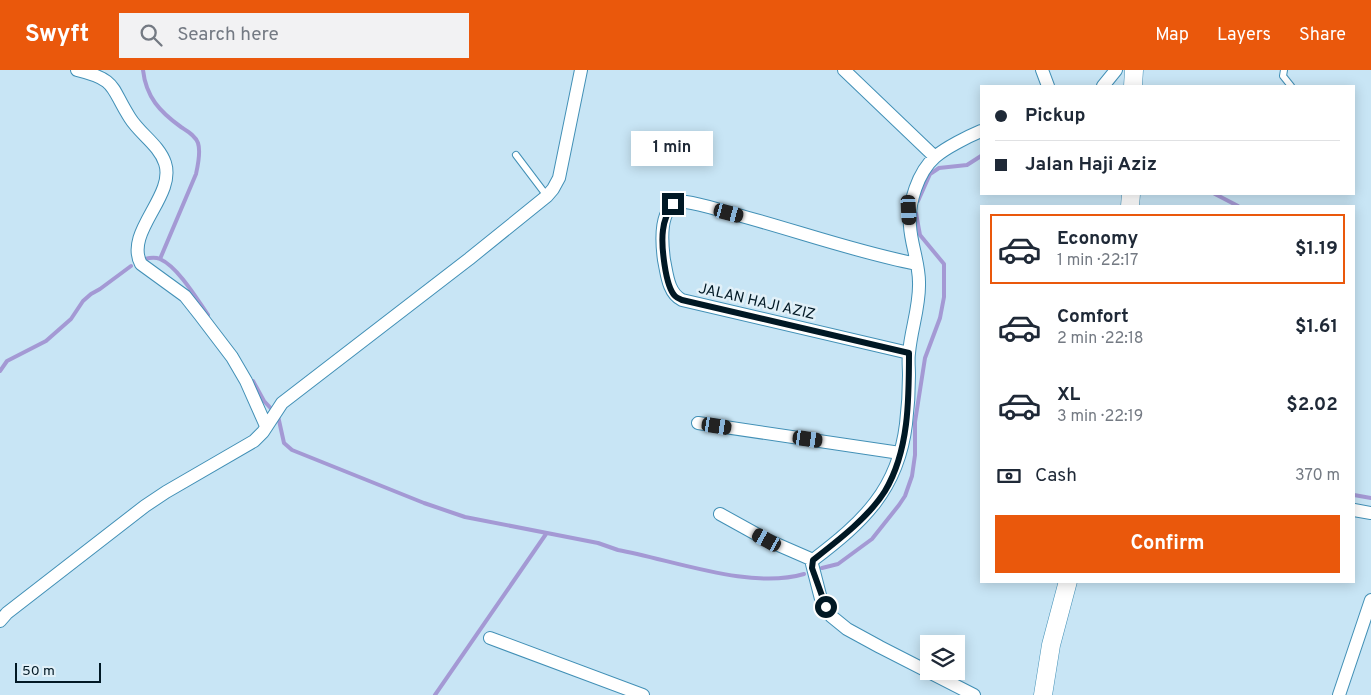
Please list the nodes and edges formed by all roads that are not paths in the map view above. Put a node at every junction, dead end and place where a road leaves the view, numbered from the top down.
1 (77, 70) edge
2 (581, 70) edge
3 (844, 70) edge
4 (1042, 70) edge
5 (1116, 70) edge
6 (1134, 70) edge
7 (1284, 70) edge
8 (1048, 85) edge
9 (1104, 85) edge
10 (1133, 85) edge
11 (1290, 85) edge
12 (980, 132) edge
13 (516, 155) dead end
14 (935, 157) junction
15 (547, 196) junction
16 (917, 264) junction
17 (909, 353) junction
18 (269, 421) junction
19 (698, 423) dead end
20 (900, 453) junction
21 (1355, 510) edge
22 (1371, 513) edge
23 (720, 514) dead end
24 (813, 560) junction
25 (1067, 583) edge
26 (1371, 600) edge
27 (0, 621) edge
28 (490, 638) dead end
29 (643, 695) edge
30 (974, 695) edge
31 (1043, 695) edge
32 (1340, 695) edge

1 - 18 street
2 - 15 street
3 - 14 street
4 - 8 street
5 - 9 street
6 - 10 street
7 - 11 lane
12 - 14 street
13 - 15 lane
14 - 16 street
15 - 18 street
16 - 17 street
16 - 17 street, JALAN HAJI AZIZ
17 - 20 street
18 - 27 street
19 - 20 street
20 - 24 street
21 - 22 street
23 - 24 street
24 - 30 street
25 - 31 street
26 - 32 street
28 - 29 street

